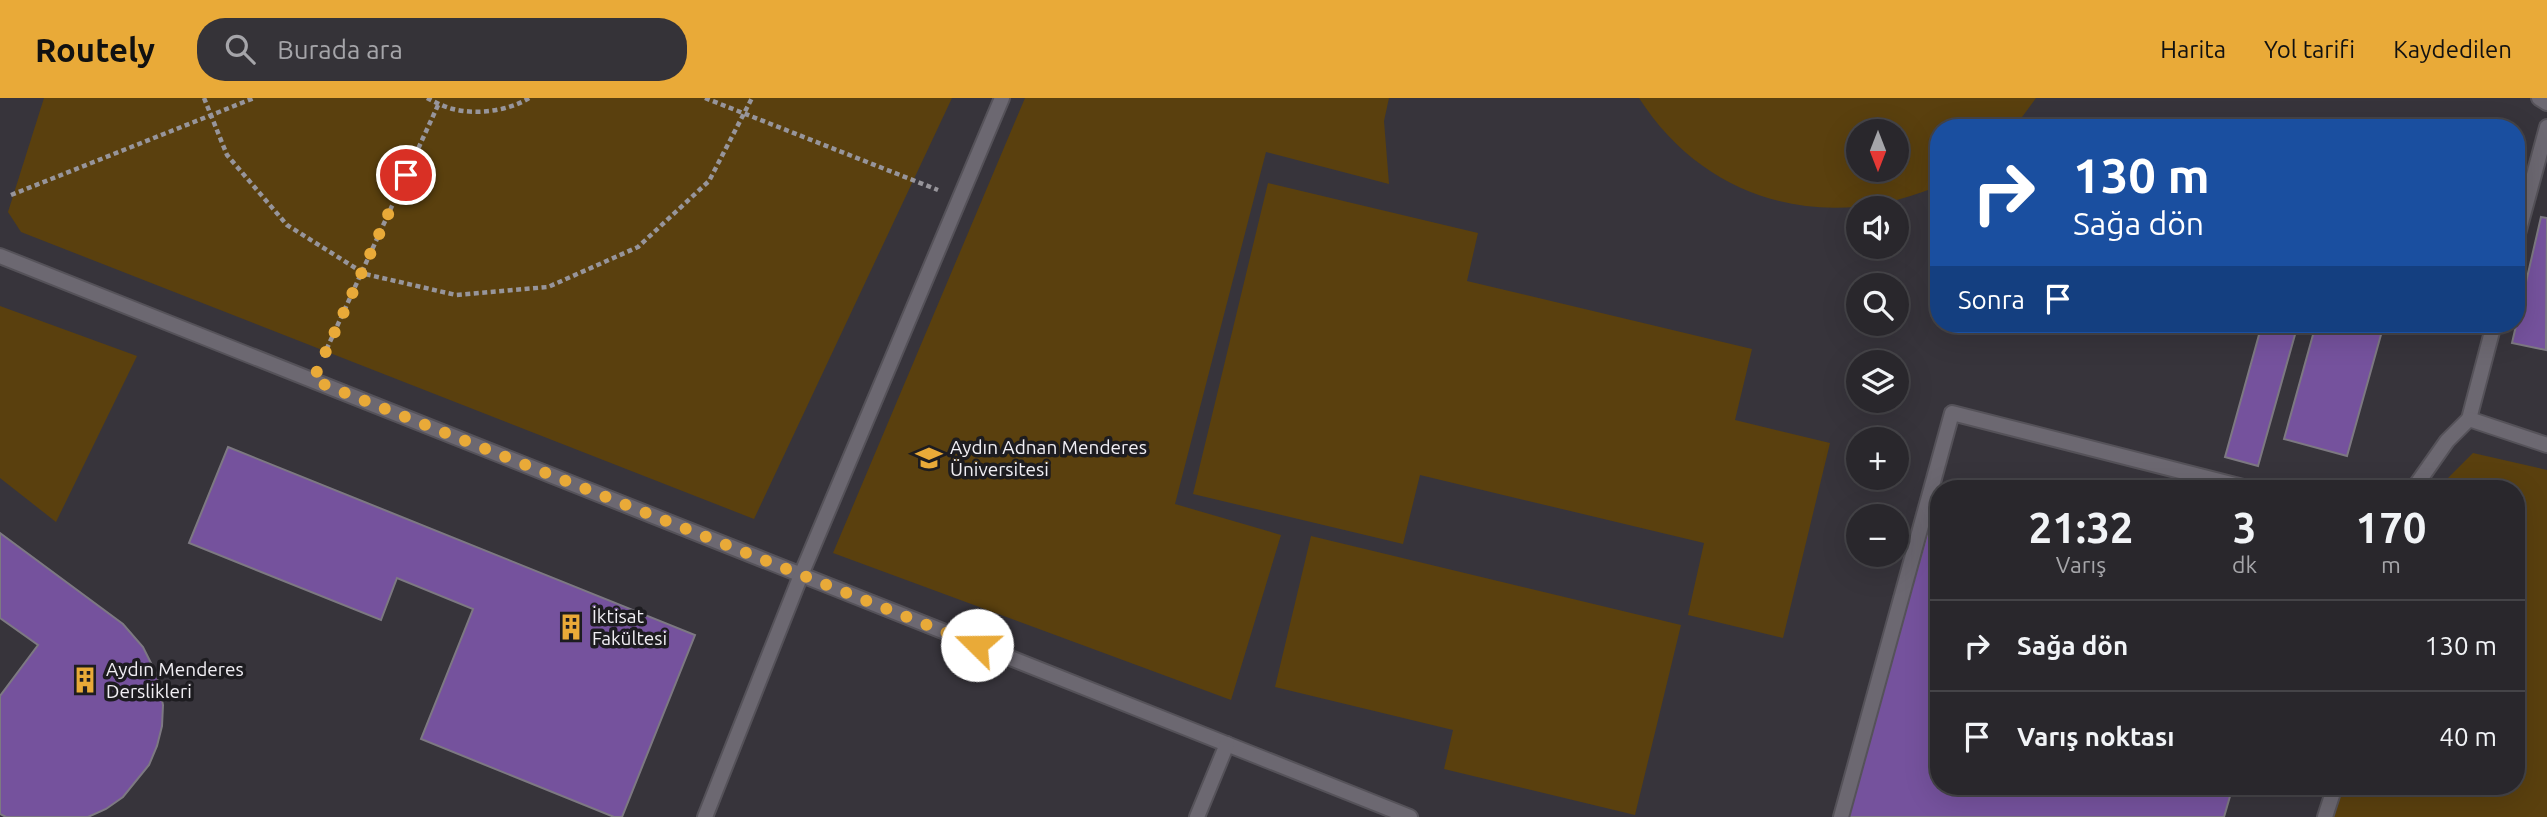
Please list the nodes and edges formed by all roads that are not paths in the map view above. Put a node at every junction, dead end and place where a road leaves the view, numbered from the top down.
1 (1002, 98) edge
2 (2539, 98) edge
3 (2547, 103) edge
4 (2547, 127) edge
5 (2525, 208) edge
6 (0, 256) edge
7 (2492, 333) edge
8 (2469, 419) junction
9 (2547, 445) edge
10 (1934, 480) edge
11 (2216, 480) edge
12 (2420, 480) edge
13 (1930, 493) edge
14 (801, 575) junction
15 (1227, 744) junction
16 (2332, 795) edge
17 (705, 817) edge
18 (1197, 817) edge
19 (1410, 817) edge
20 (1841, 817) edge
21 (2325, 817) edge

1 - 14 lane
2 - 3 lane
4 - 5 lane
6 - 14 lane
7 - 8 lane
8 - 9 lane
8 - 12 lane
10 - 11 lane
13 - 20 lane
14 - 15 lane
14 - 17 lane
15 - 18 lane
15 - 19 lane
16 - 21 lane

